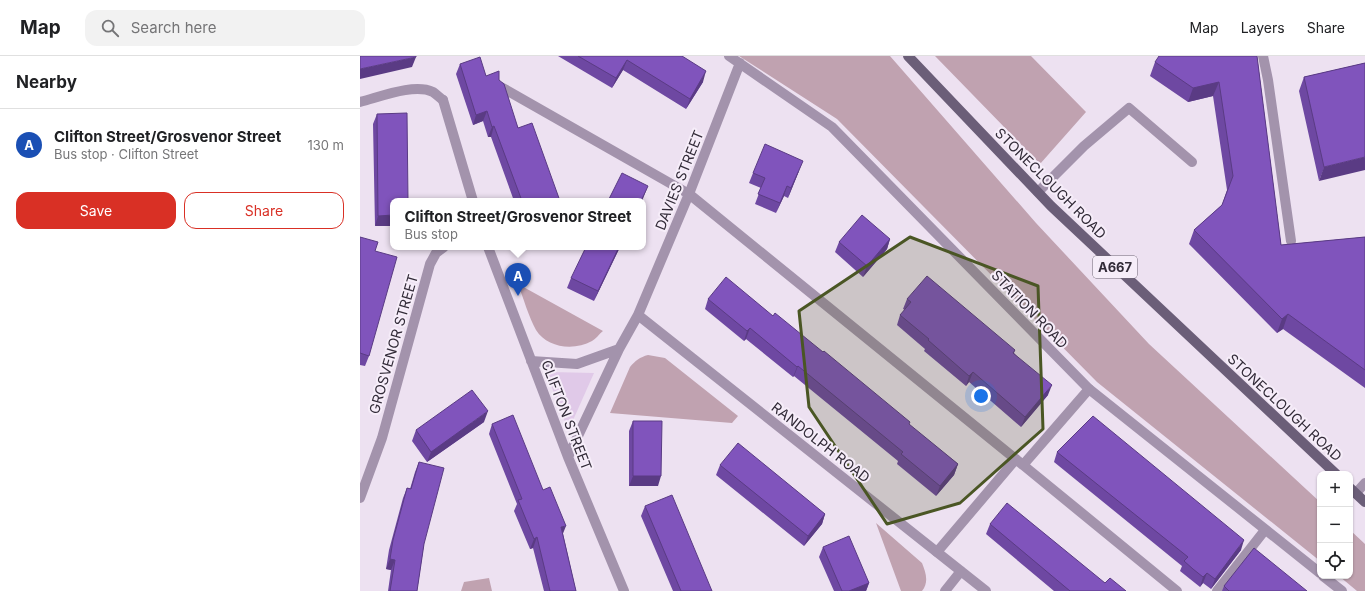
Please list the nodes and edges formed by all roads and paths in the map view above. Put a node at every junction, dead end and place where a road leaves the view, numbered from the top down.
1 (729, 56) edge
2 (908, 56) edge
3 (1263, 56) edge
4 (740, 63) junction
5 (501, 87) edge
6 (360, 102) edge
7 (1192, 162) dead end
8 (1038, 192) junction
9 (689, 194) junction
10 (472, 198) edge
11 (1291, 241) dead end
12 (440, 250) edge
13 (489, 250) edge
14 (638, 315) junction
15 (619, 349) junction
16 (531, 361) junction
17 (1089, 389) junction
18 (568, 456) junction
19 (1019, 462) junction
20 (1333, 471) edge
21 (1365, 483) edge
22 (1353, 490) edge
23 (360, 498) edge
24 (1365, 502) edge
25 (1265, 530) junction
26 (937, 552) junction
27 (960, 571) junction
28 (1317, 571) edge
29 (1328, 579) edge
30 (624, 591) edge
31 (945, 591) edge
32 (986, 591) edge
33 (1177, 591) edge
34 (1217, 591) edge
35 (1342, 591) edge

1 - 4 street, STATION ROAD
2 - 8 main road, STONECLOUGH ROAD / A667
3 - 11 street
4 - 9 street, DAVIES STREET
4 - 17 street, STATION ROAD
5 - 9 street
6 - 10 street
7 - 8 street
8 - 20 main road, STONECLOUGH ROAD / A667
9 - 14 street, DAVIES STREET
9 - 19 street
12 - 23 street, GROSVENOR STREET
13 - 16 street, CLIFTON STREET
14 - 15 street, DAVIES STREET
14 - 26 street, RANDOLPH ROAD
15 - 16 street
15 - 18 street, DAVIES STREET
16 - 18 street, CLIFTON STREET
17 - 19 street
17 - 25 street, STATION ROAD
18 - 30 street, CLIFTON STREET
19 - 26 street
19 - 33 street
21 - 22 street
22 - 24 main road
25 - 28 street, STATION ROAD
25 - 34 street
26 - 27 street, RANDOLPH ROAD
27 - 31 street
27 - 32 street, RANDOLPH ROAD
29 - 35 street

